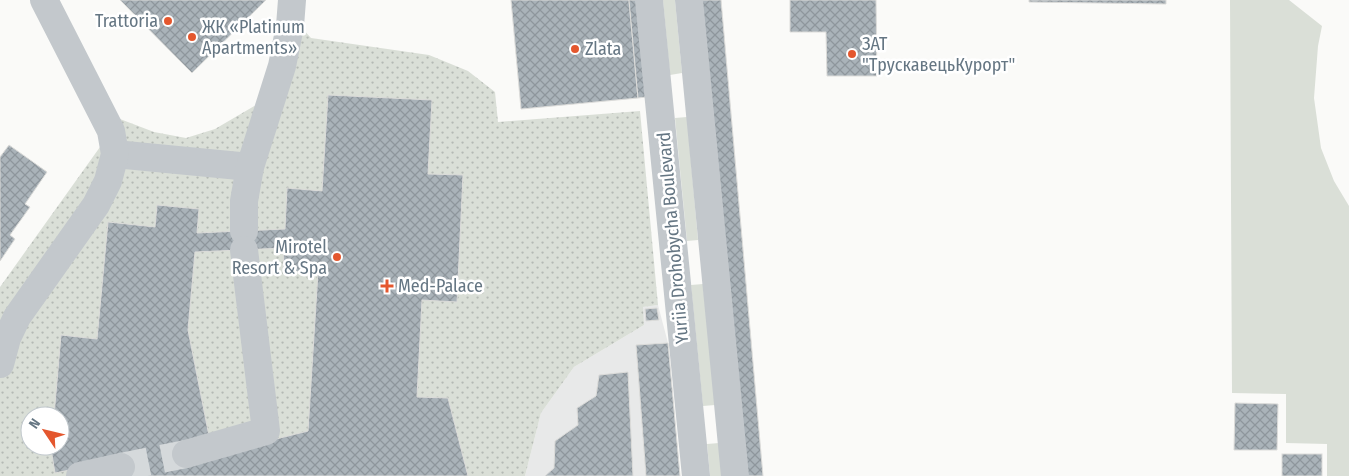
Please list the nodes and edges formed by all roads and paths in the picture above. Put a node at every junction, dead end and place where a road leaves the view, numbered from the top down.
1 (44, 0) edge
2 (292, 0) edge
3 (650, 0) edge
4 (689, 0) edge
5 (115, 154) junction
6 (250, 167) junction
7 (0, 364) edge
8 (186, 454) tunnel mouth
9 (121, 467) tunnel mouth
10 (80, 476) edge
11 (696, 476) edge
12 (735, 476) edge

1 - 5 street
2 - 6 street
3 - 11 street, Yuriia Drohobycha Boulevard
4 - 12 street
5 - 6 street
5 - 7 street
6 - 8 street
9 - 10 street

